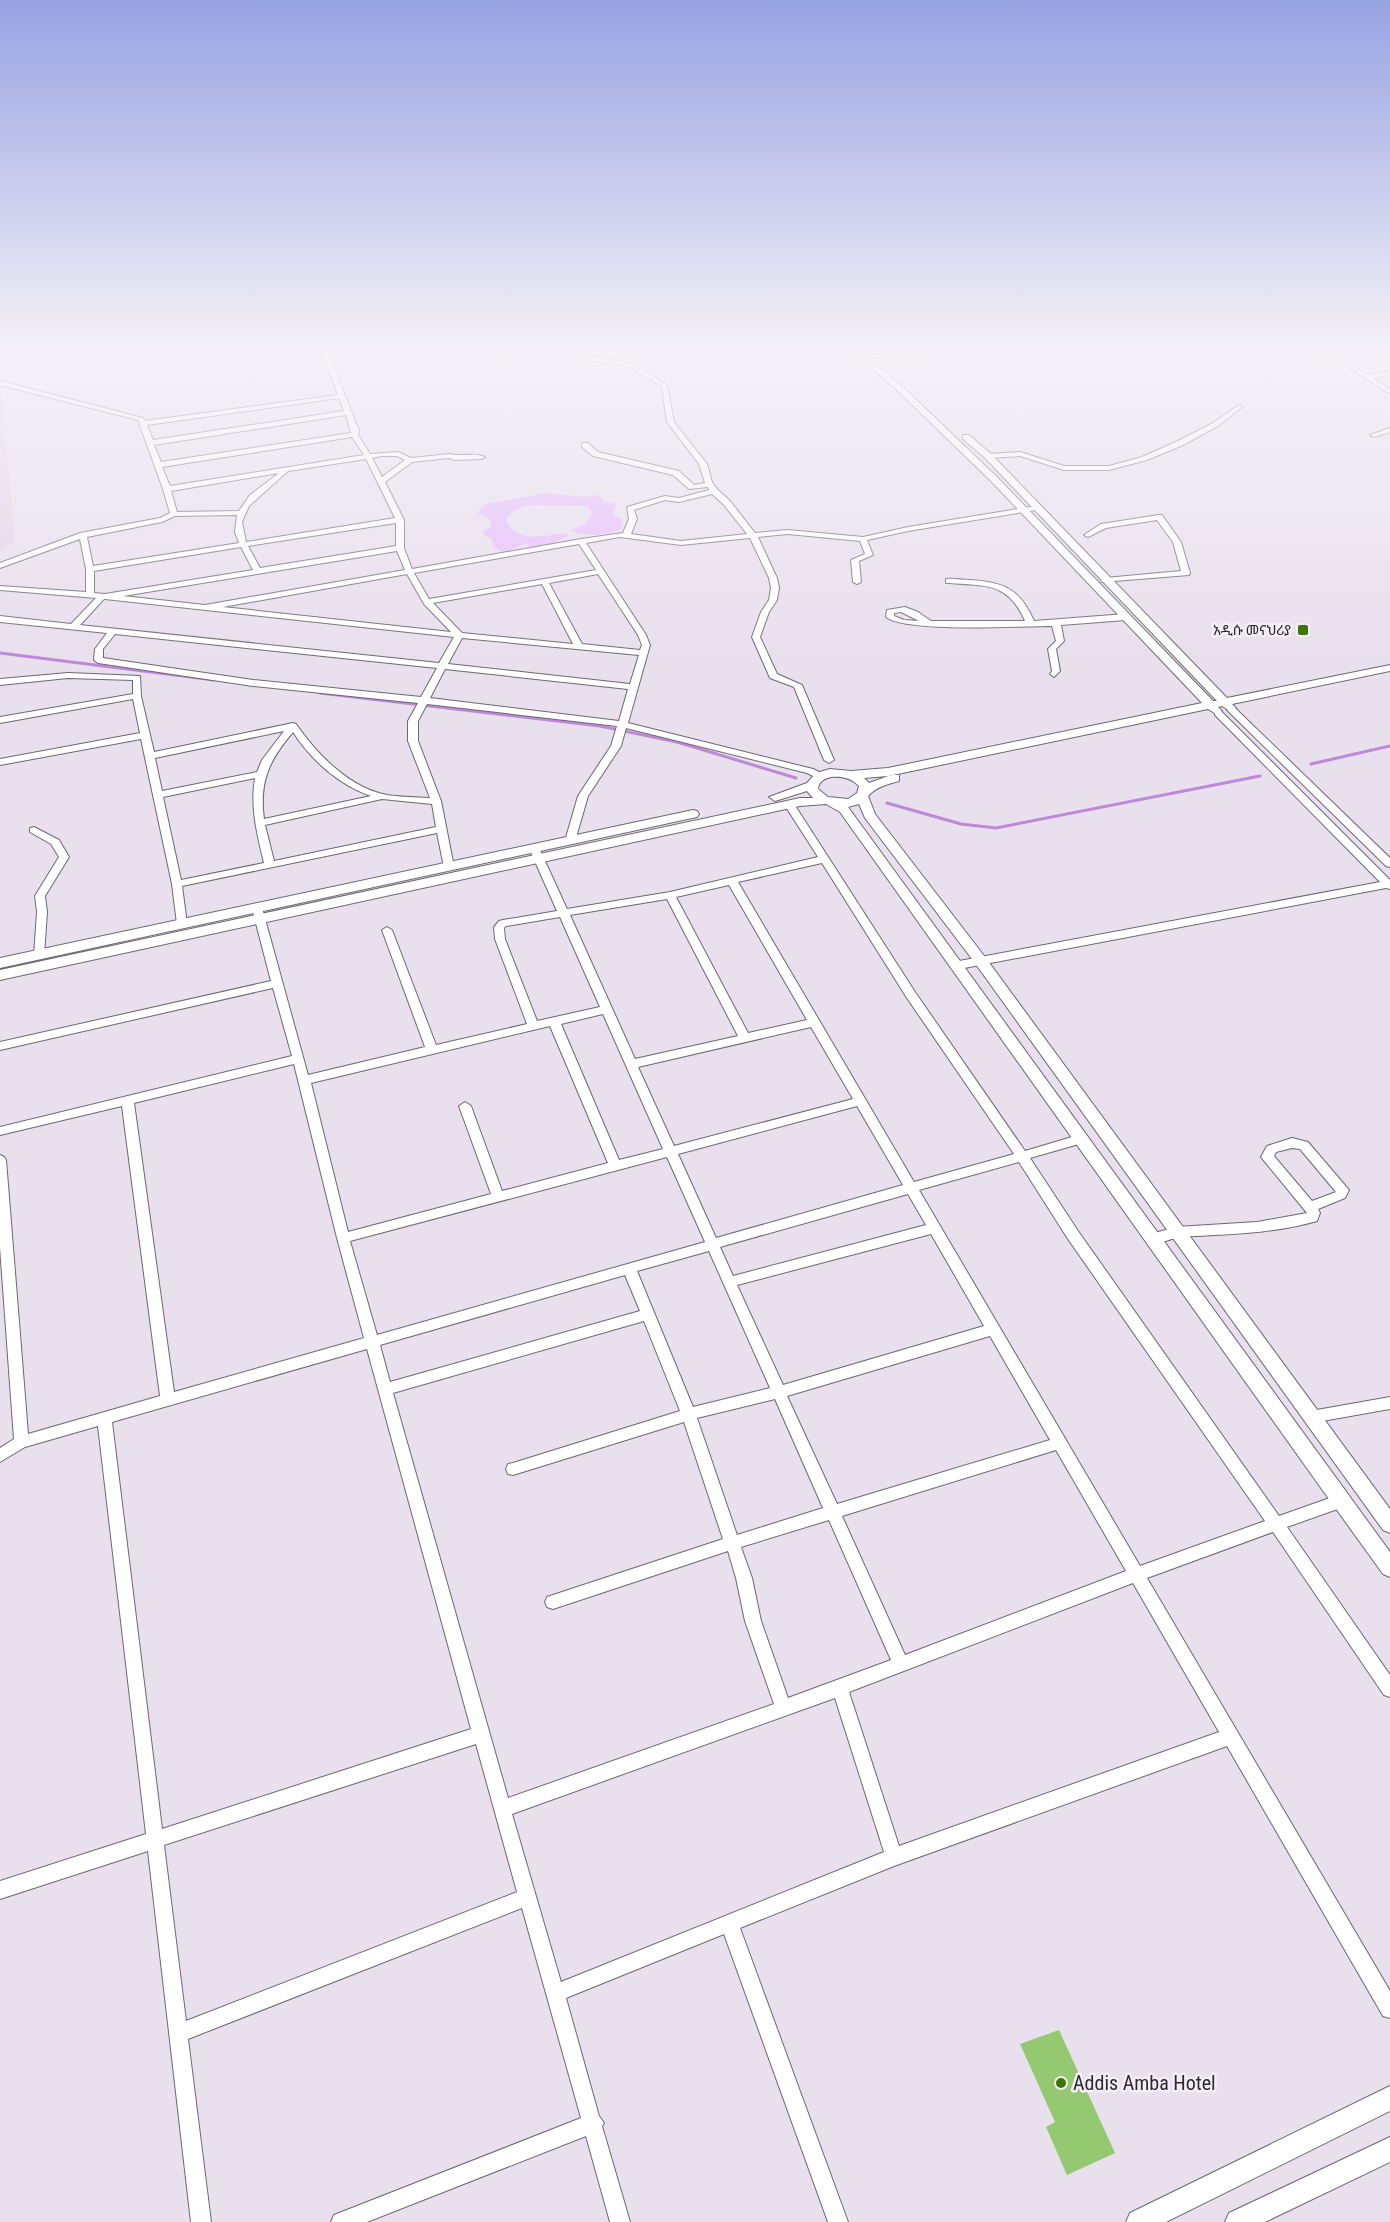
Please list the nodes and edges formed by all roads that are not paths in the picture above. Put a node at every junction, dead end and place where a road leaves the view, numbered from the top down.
1 (154, 453) edge
2 (238, 453) edge
3 (366, 453) edge
4 (594, 453) edge
5 (694, 453) edge
6 (967, 453) edge
7 (984, 453) edge
8 (1156, 453) edge
9 (368, 456) junction
10 (988, 456) junction
11 (480, 457) dead end
12 (410, 460) junction
13 (158, 465) junction
14 (289, 469) junction
15 (382, 482) junction
16 (712, 488) junction
17 (167, 489) junction
18 (1036, 508) junction
19 (1023, 510) junction
20 (242, 513) junction
21 (174, 514) junction
22 (400, 520) junction
23 (627, 534) junction
24 (83, 535) junction
25 (1088, 535) dead end
26 (753, 536) junction
27 (863, 539) junction
28 (581, 541) junction
29 (244, 543) junction
30 (400, 548) junction
31 (0, 566) edge
32 (90, 568) junction
33 (257, 570) junction
34 (409, 571) junction
35 (602, 571) junction
36 (1105, 580) junction
37 (544, 581) junction
38 (949, 581) dead end
39 (857, 582) dead end
40 (0, 588) edge
41 (90, 596) junction
42 (101, 597) junction
43 (427, 602) junction
44 (206, 607) junction
45 (1126, 617) junction
46 (0, 619) edge
47 (1030, 622) junction
48 (1056, 623) junction
49 (929, 624) dead end
50 (73, 627) junction
51 (113, 631) junction
52 (459, 635) junction
53 (579, 646) junction
54 (644, 653) junction
55 (443, 666) junction
56 (134, 667) junction
57 (1390, 668) edge
58 (1054, 674) dead end
59 (137, 678) junction
60 (1390, 678) edge
61 (0, 682) edge
62 (635, 687) junction
63 (137, 696) junction
64 (421, 701) junction
65 (1221, 708) junction
66 (0, 720) edge
67 (622, 724) junction
68 (293, 726) junction
69 (146, 735) junction
70 (150, 756) junction
71 (829, 760) junction
72 (0, 762) edge
73 (260, 774) junction
74 (847, 774) junction
75 (819, 778) junction
76 (863, 794) junction
77 (159, 795) junction
78 (381, 797) junction
79 (436, 801) junction
80 (829, 802) junction
81 (789, 804) junction
82 (259, 823) junction
83 (442, 829) junction
84 (34, 830) dead end
85 (570, 841) junction
86 (537, 853) junction
87 (825, 859) junction
88 (269, 863) junction
89 (1390, 864) edge
90 (449, 867) junction
91 (732, 881) junction
92 (404, 882) junction
93 (177, 884) junction
94 (1389, 885) edge
95 (670, 895) junction
96 (258, 913) junction
97 (564, 913) junction
98 (182, 924) junction
99 (387, 930) dead end
100 (39, 955) junction
101 (980, 960) junction
102 (0, 963) edge
103 (960, 965) junction
104 (0, 975) edge
105 (277, 983) junction
106 (607, 1009) junction
107 (554, 1021) junction
108 (814, 1022) junction
109 (533, 1026) junction
110 (745, 1038) junction
111 (0, 1046) edge
112 (432, 1050) junction
113 (297, 1059) junction
114 (632, 1065) junction
115 (304, 1080) junction
116 (127, 1099) junction
117 (860, 1101) junction
118 (465, 1106) dead end
119 (0, 1131) edge
120 (1082, 1139) junction
121 (671, 1151) junction
122 (1023, 1157) junction
123 (0, 1160) edge
124 (615, 1166) junction
125 (911, 1188) junction
126 (498, 1197) junction
127 (1310, 1208) junction
128 (934, 1228) junction
129 (1176, 1232) junction
130 (343, 1238) junction
131 (1153, 1239) junction
132 (713, 1245) junction
133 (3, 1246) edge
134 (629, 1269) junction
135 (730, 1282) junction
136 (648, 1314) junction
137 (993, 1329) junction
138 (374, 1341) junction
139 (1265, 1355) junction
140 (1241, 1364) junction
141 (387, 1389) junction
142 (779, 1392) junction
143 (168, 1400) junction
144 (1390, 1403) edge
145 (689, 1414) junction
146 (1311, 1417) junction
147 (104, 1418) junction
148 (21, 1442) junction
149 (1060, 1443) junction
150 (0, 1455) edge
151 (513, 1469) dead end
152 (1341, 1501) junction
153 (833, 1512) junction
154 (1390, 1524) edge
155 (1275, 1525) junction
156 (732, 1543) junction
157 (1390, 1568) edge
158 (1137, 1574) junction
159 (553, 1602) dead end
160 (901, 1664) junction
161 (840, 1688) junction
162 (1390, 1689) edge
163 (783, 1707) junction
164 (481, 1734) junction
165 (1231, 1736) junction
166 (504, 1808) junction
167 (155, 1838) junction
168 (894, 1857) junction
169 (0, 1890) edge
170 (528, 1897) junction
171 (729, 1922) junction
172 (556, 1993) junction
173 (1390, 2009) edge
174 (179, 2033) junction
175 (1390, 2098) edge
176 (594, 2123) junction
177 (1390, 2149) edge
178 (201, 2222) edge
179 (341, 2222) edge
180 (620, 2222) edge
181 (838, 2222) edge
182 (1139, 2222) edge
183 (1238, 2222) edge

1 - 13 street
2 - 13 street
3 - 9 street
4 - 16 street
5 - 16 street
6 - 19 main road
7 - 10 main road
8 - 10 street
9 - 12 street
9 - 14 street
9 - 15 street
10 - 18 main road
11 - 12 street
12 - 15 street
13 - 17 street
14 - 17 street
14 - 20 street
15 - 22 street
16 - 23 street
16 - 26 street
17 - 21 street
18 - 19 street
18 - 36 main road
19 - 27 street
19 - 45 main road
20 - 21 street
20 - 29 street
21 - 24 street
22 - 29 street
22 - 30 street
23 - 26 street
23 - 28 street
24 - 31 street
24 - 32 street
25 - 36 street
26 - 27 street
26 - 71 street
27 - 39 street
28 - 34 street
28 - 35 street
29 - 32 street
29 - 33 street
30 - 33 street
30 - 34 street
32 - 41 street
33 - 42 street
34 - 43 street
34 - 44 street
35 - 37 street
35 - 54 street
36 - 65 main road
37 - 43 street
37 - 53 street
38 - 47 street
40 - 41 street
41 - 42 street
42 - 44 street
42 - 50 street
43 - 52 street
44 - 52 street
45 - 48 street
45 - 65 main road
46 - 50 street
47 - 48 street
47 - 49 street
48 - 58 street
50 - 51 street
51 - 55 street
51 - 56 street
52 - 53 street
52 - 55 street
53 - 54 street
54 - 62 street
55 - 62 street
55 - 64 street
56 - 59 street
56 - 64 street
57 - 65 main road
59 - 61 street
59 - 63 street
60 - 65 main road
62 - 67 street
63 - 66 street
63 - 69 street
64 - 67 street
64 - 79 street
65 - 74 main road
65 - 76 main road
65 - 89 street
65 - 94 street
67 - 75 street
67 - 85 street
68 - 70 street
68 - 73 street
68 - 78 street
69 - 70 street
69 - 72 street
70 - 77 street
71 - 74 street
71 - 75 street
73 - 77 street
73 - 82 street
74 - 75 main road
74 - 76 main road
75 - 80 main road
75 - 85 main road
76 - 80 main road
76 - 101 main road
77 - 93 street
78 - 79 street
78 - 82 street
79 - 83 street
80 - 81 main road
80 - 103 main road
81 - 86 main road
81 - 87 street
82 - 88 street
83 - 88 street
83 - 90 street
84 - 100 street
85 - 86 main road
86 - 90 main road
86 - 92 main road
86 - 97 street
87 - 91 street
87 - 122 street
88 - 93 street
90 - 92 main road
91 - 95 street
91 - 108 street
92 - 96 main road
93 - 98 street
94 - 101 street
95 - 97 street
95 - 110 street
96 - 98 main road
96 - 104 main road
96 - 105 street
97 - 106 street
97 - 109 street
98 - 100 main road
99 - 112 street
100 - 102 main road
101 - 103 street
101 - 129 main road
103 - 120 main road
105 - 111 street
105 - 113 street
106 - 107 street
106 - 114 street
107 - 109 street
107 - 124 street
108 - 110 street
108 - 117 street
109 - 112 street
110 - 114 street
112 - 115 street
113 - 115 street
113 - 116 street
114 - 121 street
115 - 130 street
116 - 119 street
116 - 143 street
117 - 121 street
117 - 125 street
118 - 126 street
120 - 122 street
120 - 131 main road
121 - 124 street
121 - 132 street
122 - 125 street
122 - 155 street
123 - 133 street
124 - 126 street
125 - 128 street
125 - 132 street
126 - 130 street
127 - 127 street
127 - 129 street
128 - 135 street
128 - 137 street
129 - 131 street
129 - 139 main road
130 - 138 street
131 - 140 main road
132 - 134 street
132 - 135 street
133 - 148 street
134 - 136 street
134 - 138 street
135 - 142 street
136 - 141 street
136 - 145 street
137 - 142 street
137 - 149 street
138 - 141 street
138 - 143 street
139 - 140 main road
139 - 146 main road
140 - 152 main road
141 - 164 street
142 - 145 street
142 - 153 street
143 - 147 street
144 - 146 street
145 - 151 street
145 - 156 street
146 - 154 main road
147 - 148 street
147 - 167 street
148 - 150 street
149 - 153 street
149 - 158 street
152 - 155 street
152 - 157 main road
153 - 156 street
153 - 160 street
155 - 158 street
155 - 162 street
156 - 159 street
156 - 163 street
158 - 160 street
158 - 165 street
160 - 161 street
161 - 163 street
161 - 168 street
163 - 166 street
164 - 166 street
164 - 167 street
165 - 168 street
165 - 173 street
166 - 170 street
167 - 169 street
167 - 174 street
168 - 171 street
170 - 172 street
170 - 174 street
171 - 172 street
171 - 181 street
172 - 176 street
174 - 178 street
175 - 182 main road
176 - 179 street
176 - 180 street
177 - 183 main road

